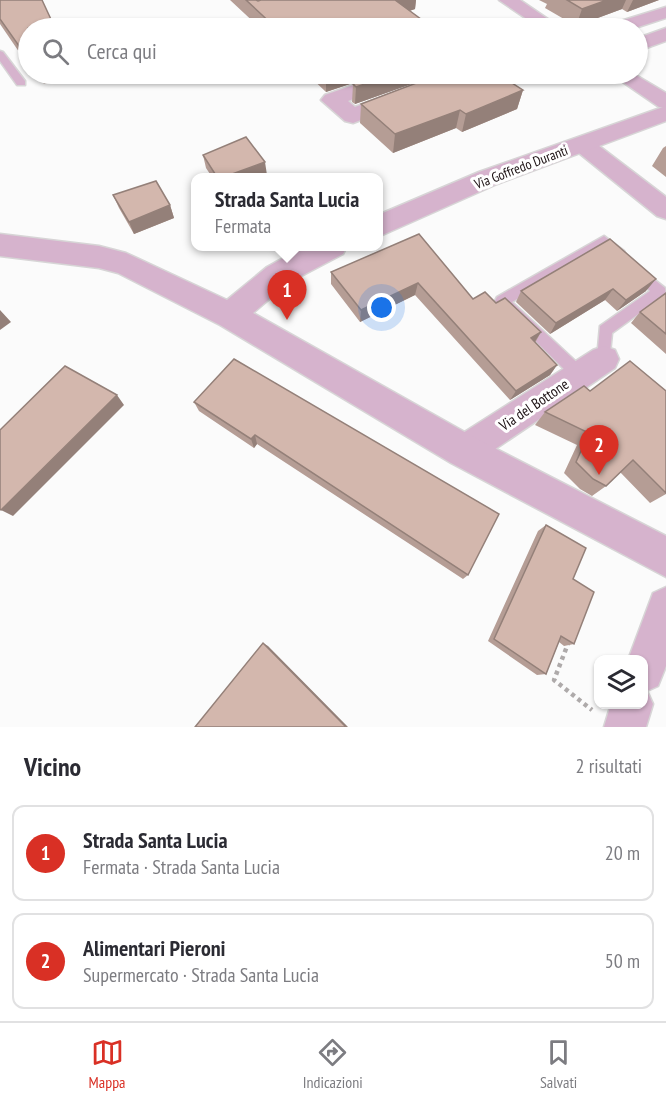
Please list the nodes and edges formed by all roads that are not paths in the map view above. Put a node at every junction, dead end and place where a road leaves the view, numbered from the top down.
1 (508, 0) edge
2 (666, 12) edge
3 (535, 18) edge
4 (648, 18) edge
5 (666, 34) edge
6 (648, 41) edge
7 (0, 54) edge
8 (18, 79) edge
9 (375, 84) edge
10 (436, 84) edge
11 (637, 84) edge
12 (666, 102) edge
13 (666, 113) edge
14 (582, 144) junction
15 (666, 210) edge
16 (383, 224) edge
17 (0, 245) edge
18 (322, 251) edge
19 (231, 316) junction
20 (592, 367) junction
21 (464, 451) junction
22 (666, 557) edge
23 (666, 606) edge
24 (648, 660) edge

1 - 3 street
2 - 4 street
5 - 6 street
7 - 8 lane
9 - 10 street
11 - 12 street
13 - 14 street, Via Goffredo Duranti
14 - 15 street
14 - 16 street, Via Goffredo Duranti
17 - 19 street
18 - 19 street
19 - 21 street
20 - 20 lane
20 - 21 street, Via del Bottone
21 - 22 street
23 - 24 street

